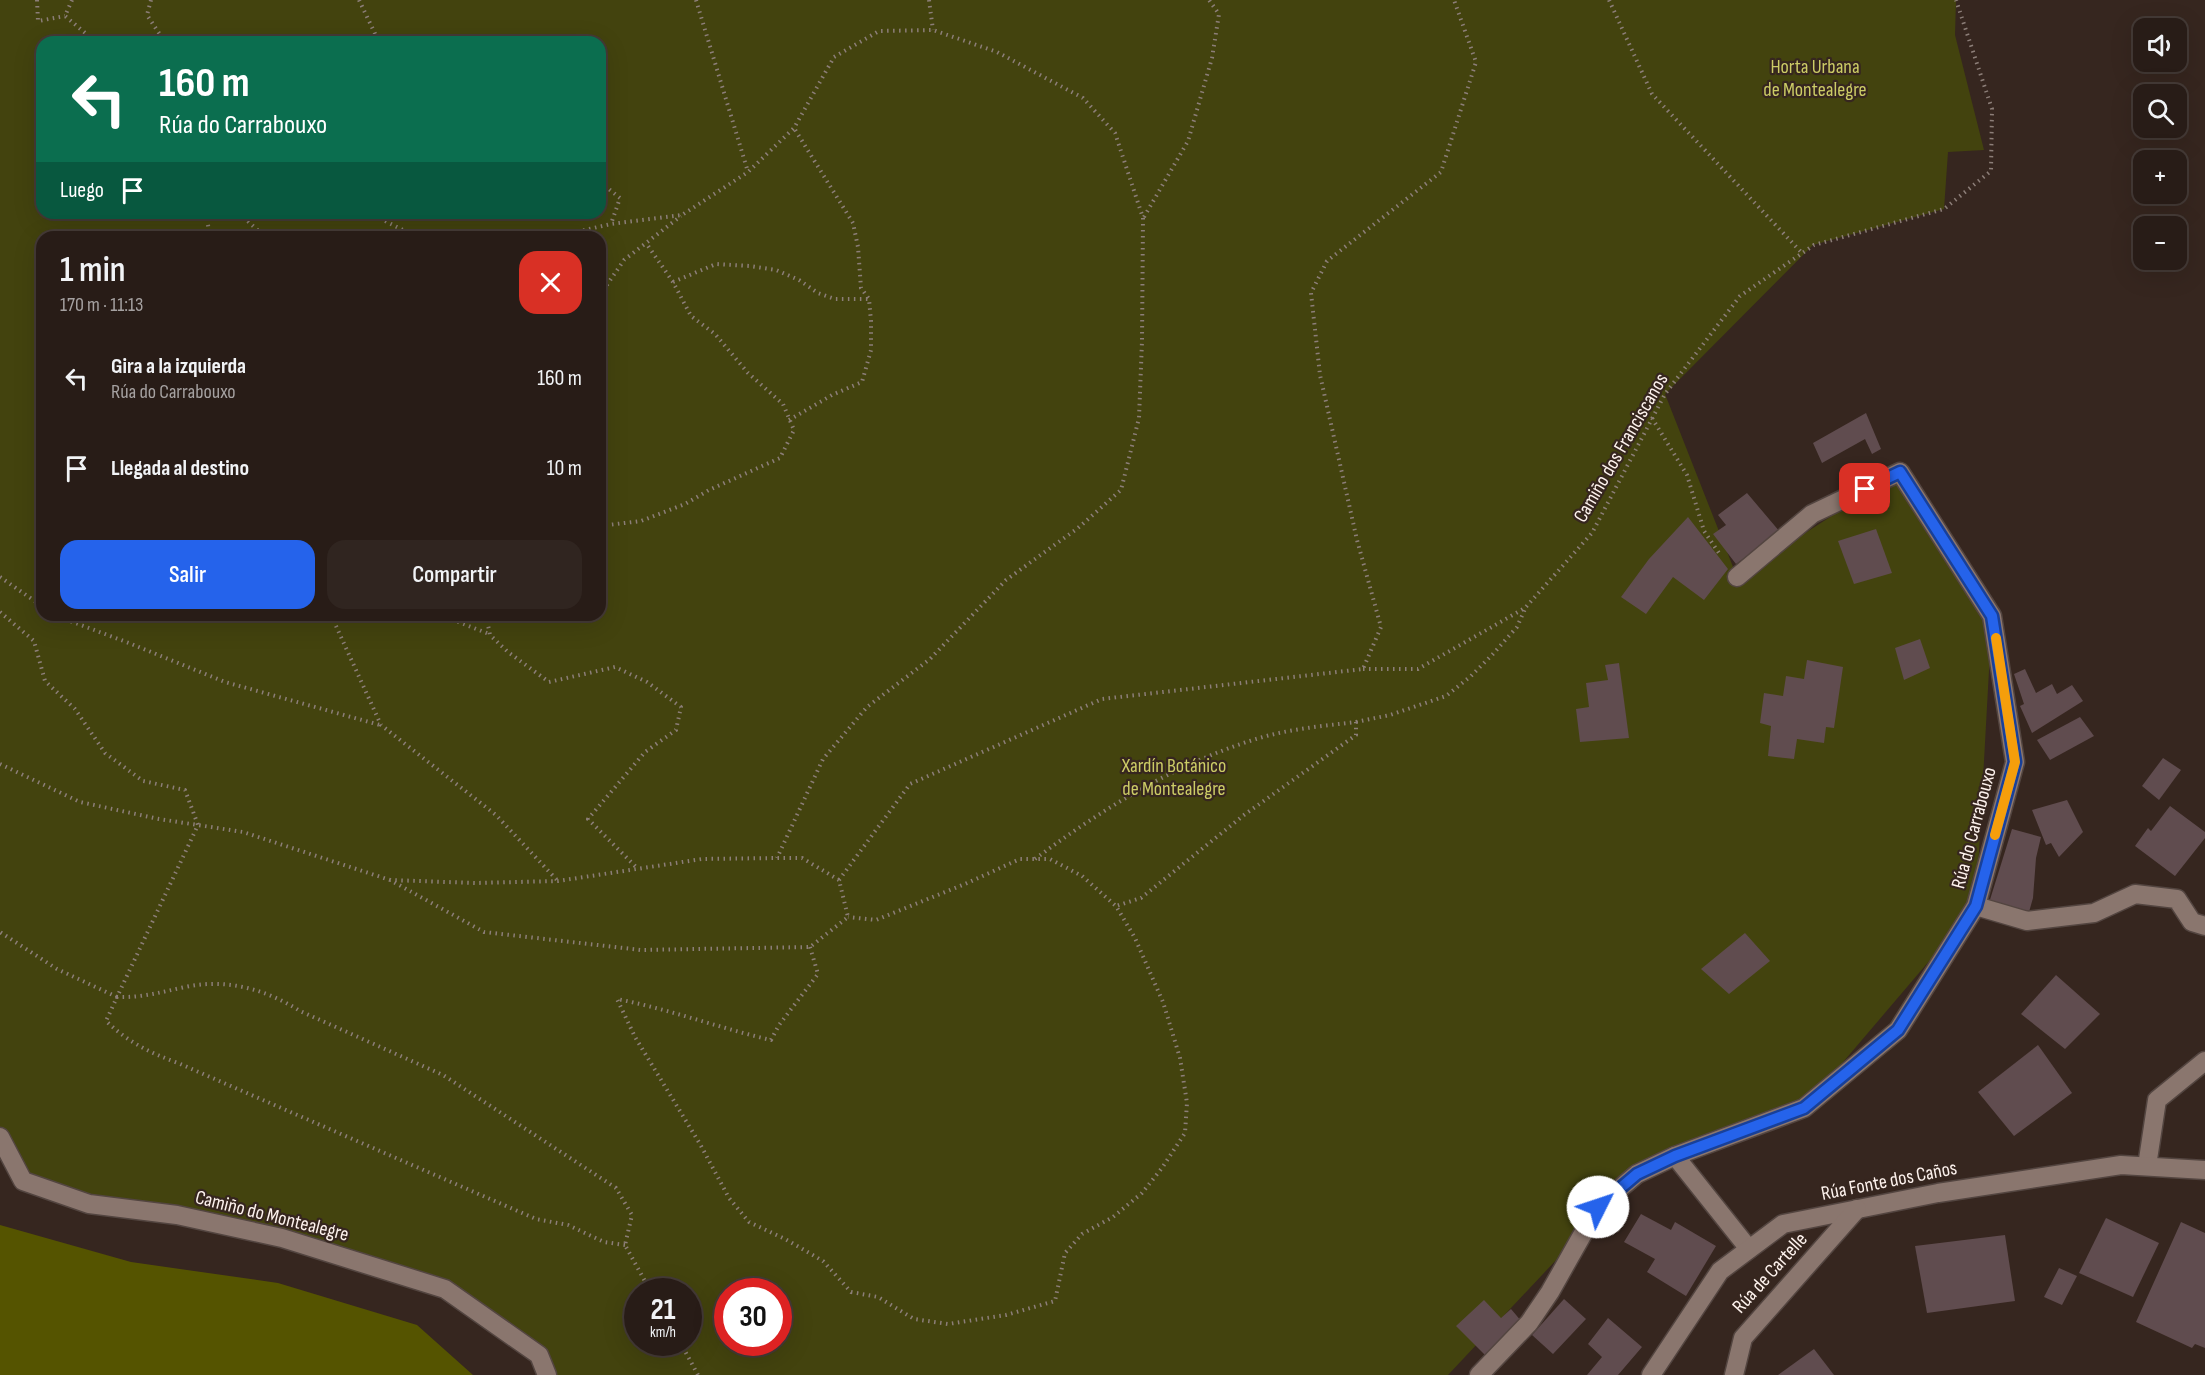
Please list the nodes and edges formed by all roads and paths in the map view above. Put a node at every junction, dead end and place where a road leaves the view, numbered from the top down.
1 (37, 0) edge
2 (72, 0) edge
3 (151, 0) edge
4 (359, 0) edge
5 (696, 0) edge
6 (929, 0) edge
7 (1209, 0) edge
8 (1454, 0) edge
9 (1609, 0) edge
10 (1956, 0) edge
11 (65, 16) junction
12 (933, 30) junction
13 (89, 36) edge
14 (161, 36) edge
15 (377, 36) edge
16 (794, 128) junction
17 (747, 172) junction
18 (606, 187) edge
19 (682, 215) junction
20 (1143, 218) junction
21 (246, 219) edge
22 (381, 219) edge
23 (611, 224) junction
24 (259, 231) edge
25 (405, 231) edge
26 (580, 231) edge
27 (646, 243) junction
28 (1802, 253) junction
29 (673, 282) junction
30 (606, 286) edge
31 (869, 299) junction
32 (1652, 418) junction
33 (789, 420) junction
34 (606, 525) edge
35 (0, 577) edge
36 (1737, 577) joint
37 (36, 602) edge
38 (1525, 608) junction
39 (0, 612) edge
40 (70, 621) edge
41 (334, 621) edge
42 (456, 621) edge
43 (487, 621) edge
44 (490, 635) junction
45 (1364, 669) junction
46 (1356, 722) junction
47 (381, 725) junction
48 (0, 764) edge
49 (198, 825) junction
50 (777, 858) junction
51 (1035, 859) junction
52 (638, 869) junction
53 (390, 880) junction
54 (839, 880) junction
55 (558, 881) junction
56 (1116, 906) junction
57 (1976, 906) junction
58 (848, 917) junction
59 (2205, 926) edge
60 (0, 932) edge
61 (810, 947) junction
62 (117, 997) junction
63 (2205, 1061) edge
64 (0, 1137) edge
65 (1675, 1156) junction
66 (2147, 1166) junction
67 (2205, 1170) edge
68 (1857, 1209) junction
69 (625, 1245) junction
70 (1749, 1249) junction
71 (643, 1278) edge
72 (688, 1356) edge
73 (547, 1375) edge
74 (698, 1375) edge
75 (1479, 1375) edge
76 (1652, 1375) edge
77 (1734, 1375) edge

1 - 11 path
2 - 11 path
3 - 14 path
4 - 15 path
5 - 17 path
6 - 12 path
7 - 20 path
8 - 45 path
9 - 28 path
10 - 28 path, Camiño dos Franciscanos
11 - 13 path
12 - 16 path
12 - 20 path
16 - 17 path
16 - 31 path
17 - 19 path
18 - 23 path
19 - 23 path
19 - 27 path
20 - 50 path
21 - 24 path
22 - 25 path
23 - 26 path
27 - 29 path
27 - 30 path
28 - 32 path, Camiño dos Franciscanos
29 - 31 path
29 - 33 path
31 - 33 path
32 - 36 path
32 - 38 path, Camiño dos Franciscanos
33 - 34 path
35 - 37 path
36 - 57 street, Rúa do Carrabouxo
38 - 45 path, Camiño dos Franciscanos
38 - 46 path
39 - 49 path
40 - 47 path
41 - 47 path
42 - 44 path
43 - 44 path
44 - 52 path
45 - 54 path, Camiño dos Franciscanos
46 - 51 path
46 - 56 path
47 - 55 path
48 - 49 path
49 - 53 path
49 - 62 path
50 - 52 path
50 - 54 path
51 - 56 path
51 - 58 path
52 - 55 path
53 - 55 path
53 - 61 path
54 - 58 path
56 - 61 path
57 - 59 street
57 - 65 street, Rúa do Carrabouxo
58 - 61 path
60 - 62 path
62 - 69 path
62 - 69 path
63 - 66 street
64 - 73 street, Camiño do Montealegre
65 - 70 street
65 - 75 street, Rúa do Carrabouxo
66 - 67 street, Rúa Fonte dos Caños
66 - 68 street, Rúa Fonte dos Caños
68 - 70 street, Rúa Fonte dos Caños
68 - 77 street, Rúa de Cartelle
69 - 71 path
70 - 76 street, Rúa Fonte dos Caños
72 - 74 path

